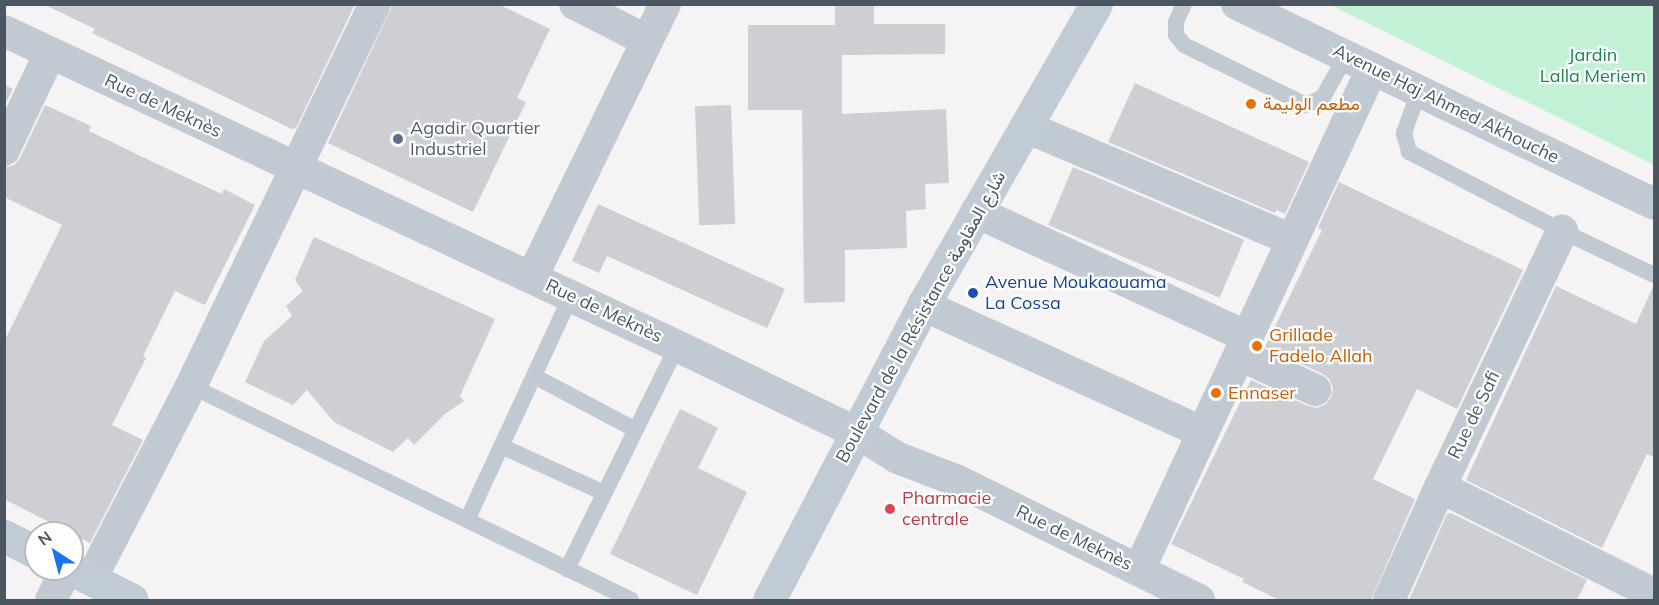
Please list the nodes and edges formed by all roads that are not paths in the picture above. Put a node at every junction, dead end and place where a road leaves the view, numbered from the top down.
1 (375, 4) edge
2 (575, 4) edge
3 (665, 4) edge
4 (1096, 4) edge
5 (1184, 4) edge
6 (1237, 4) edge
7 (4, 31) edge
8 (646, 40) junction
9 (50, 53) junction
10 (1359, 62) junction
11 (1419, 91) junction
12 (1026, 127) junction
13 (4, 150) edge
14 (297, 169) junction
15 (1654, 204) edge
16 (976, 212) junction
17 (1562, 231) junction
18 (1292, 240) junction
19 (1654, 275) edge
20 (532, 277) junction
21 (571, 296) junction
22 (923, 305) junction
23 (677, 346) junction
24 (1244, 346) junction
25 (534, 376) junction
26 (190, 386) junction
27 (1315, 390) dead end
28 (636, 430) junction
29 (856, 432) junction
30 (1202, 432) junction
31 (501, 446) junction
32 (1440, 487) junction
33 (604, 493) junction
34 (467, 520) junction
35 (4, 536) edge
36 (24, 546) edge
37 (84, 559) edge
38 (567, 569) junction
39 (1139, 570) junction
40 (84, 576) edge
41 (68, 581) edge
42 (1654, 594) edge
43 (1186, 598) edge
44 (51, 600) edge
45 (132, 600) edge
46 (631, 600) edge
47 (769, 600) edge
48 (1389, 600) edge

1 - 14 street
2 - 8 street
3 - 8 street
4 - 12 street, Boulevard de la Résistance شارع المقاومة
5 - 10 lane
6 - 10 street, Avenue Haj Ahmed Akhouche
7 - 9 street, Rue de Meknès
8 - 20 street
9 - 13 street
9 - 14 street, Rue de Meknès
10 - 11 street, Avenue Haj Ahmed Akhouche
10 - 18 street
11 - 15 street, Avenue Haj Ahmed Akhouche
11 - 17 lane
12 - 16 street, Boulevard de la Résistance شارع المقاومة
12 - 18 street
14 - 20 street, Rue de Meknès
14 - 26 street
16 - 22 street, Boulevard de la Résistance شارع المقاومة
16 - 24 street
17 - 19 lane
17 - 32 street, Rue de Safi
18 - 24 street
20 - 21 street, Rue de Meknès
21 - 23 street, Rue de Meknès
21 - 25 lane
22 - 29 street, Boulevard de la Résistance شارع المقاومة
22 - 30 street
23 - 28 lane
23 - 29 street, Rue de Meknès
24 - 27 street
24 - 30 street
25 - 28 lane
25 - 31 lane
26 - 34 lane
26 - 37 street
28 - 33 lane
29 - 39 street, Rue de Meknès
29 - 47 street, Boulevard de la Résistance شارع المقاومة
30 - 39 street
31 - 33 lane
31 - 34 lane
32 - 42 street
32 - 48 street, Rue de Safi
33 - 38 lane
34 - 38 lane
35 - 36 street
38 - 46 lane
39 - 43 street, Rue de Meknès
40 - 45 street
41 - 44 street

